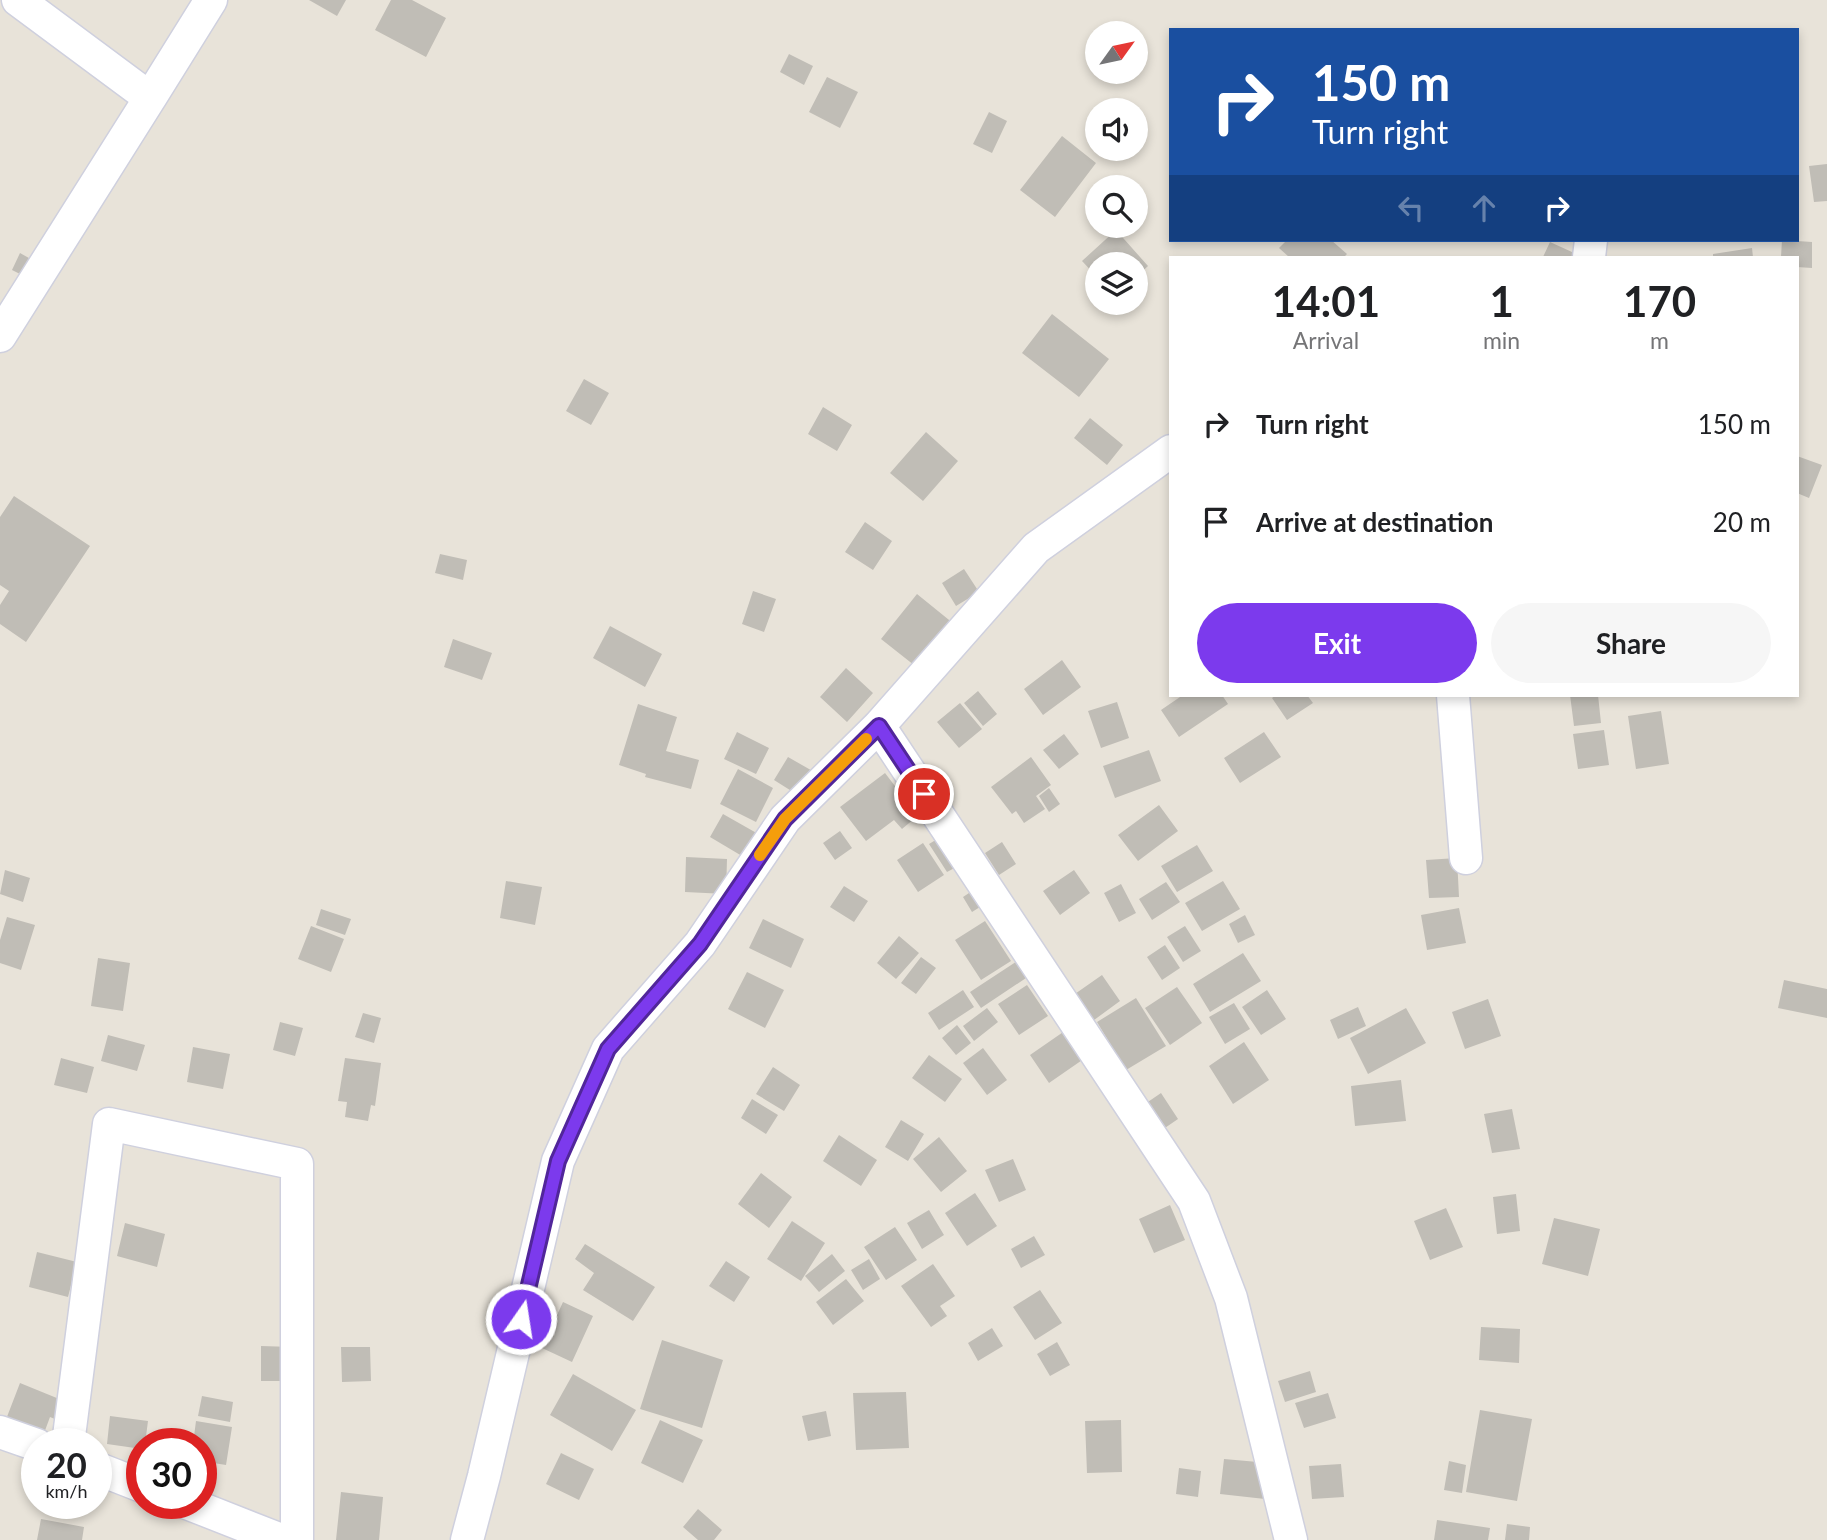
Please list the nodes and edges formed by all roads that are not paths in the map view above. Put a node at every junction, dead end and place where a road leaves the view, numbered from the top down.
1 (18, 0) edge
2 (211, 0) edge
3 (150, 98) junction
4 (0, 336) edge
5 (1169, 452) edge
6 (1454, 697) edge
7 (879, 726) junction
8 (1466, 858) dead end
9 (70, 1428) edge
10 (0, 1432) edge
11 (21, 1439) edge
12 (217, 1515) edge
13 (281, 1540) edge
14 (297, 1540) edge
15 (467, 1540) edge
16 (1291, 1540) edge

1 - 3 street
2 - 3 street
3 - 4 street
5 - 7 street
6 - 8 street
7 - 15 street
7 - 16 street
9 - 14 street
10 - 11 street
12 - 13 street

